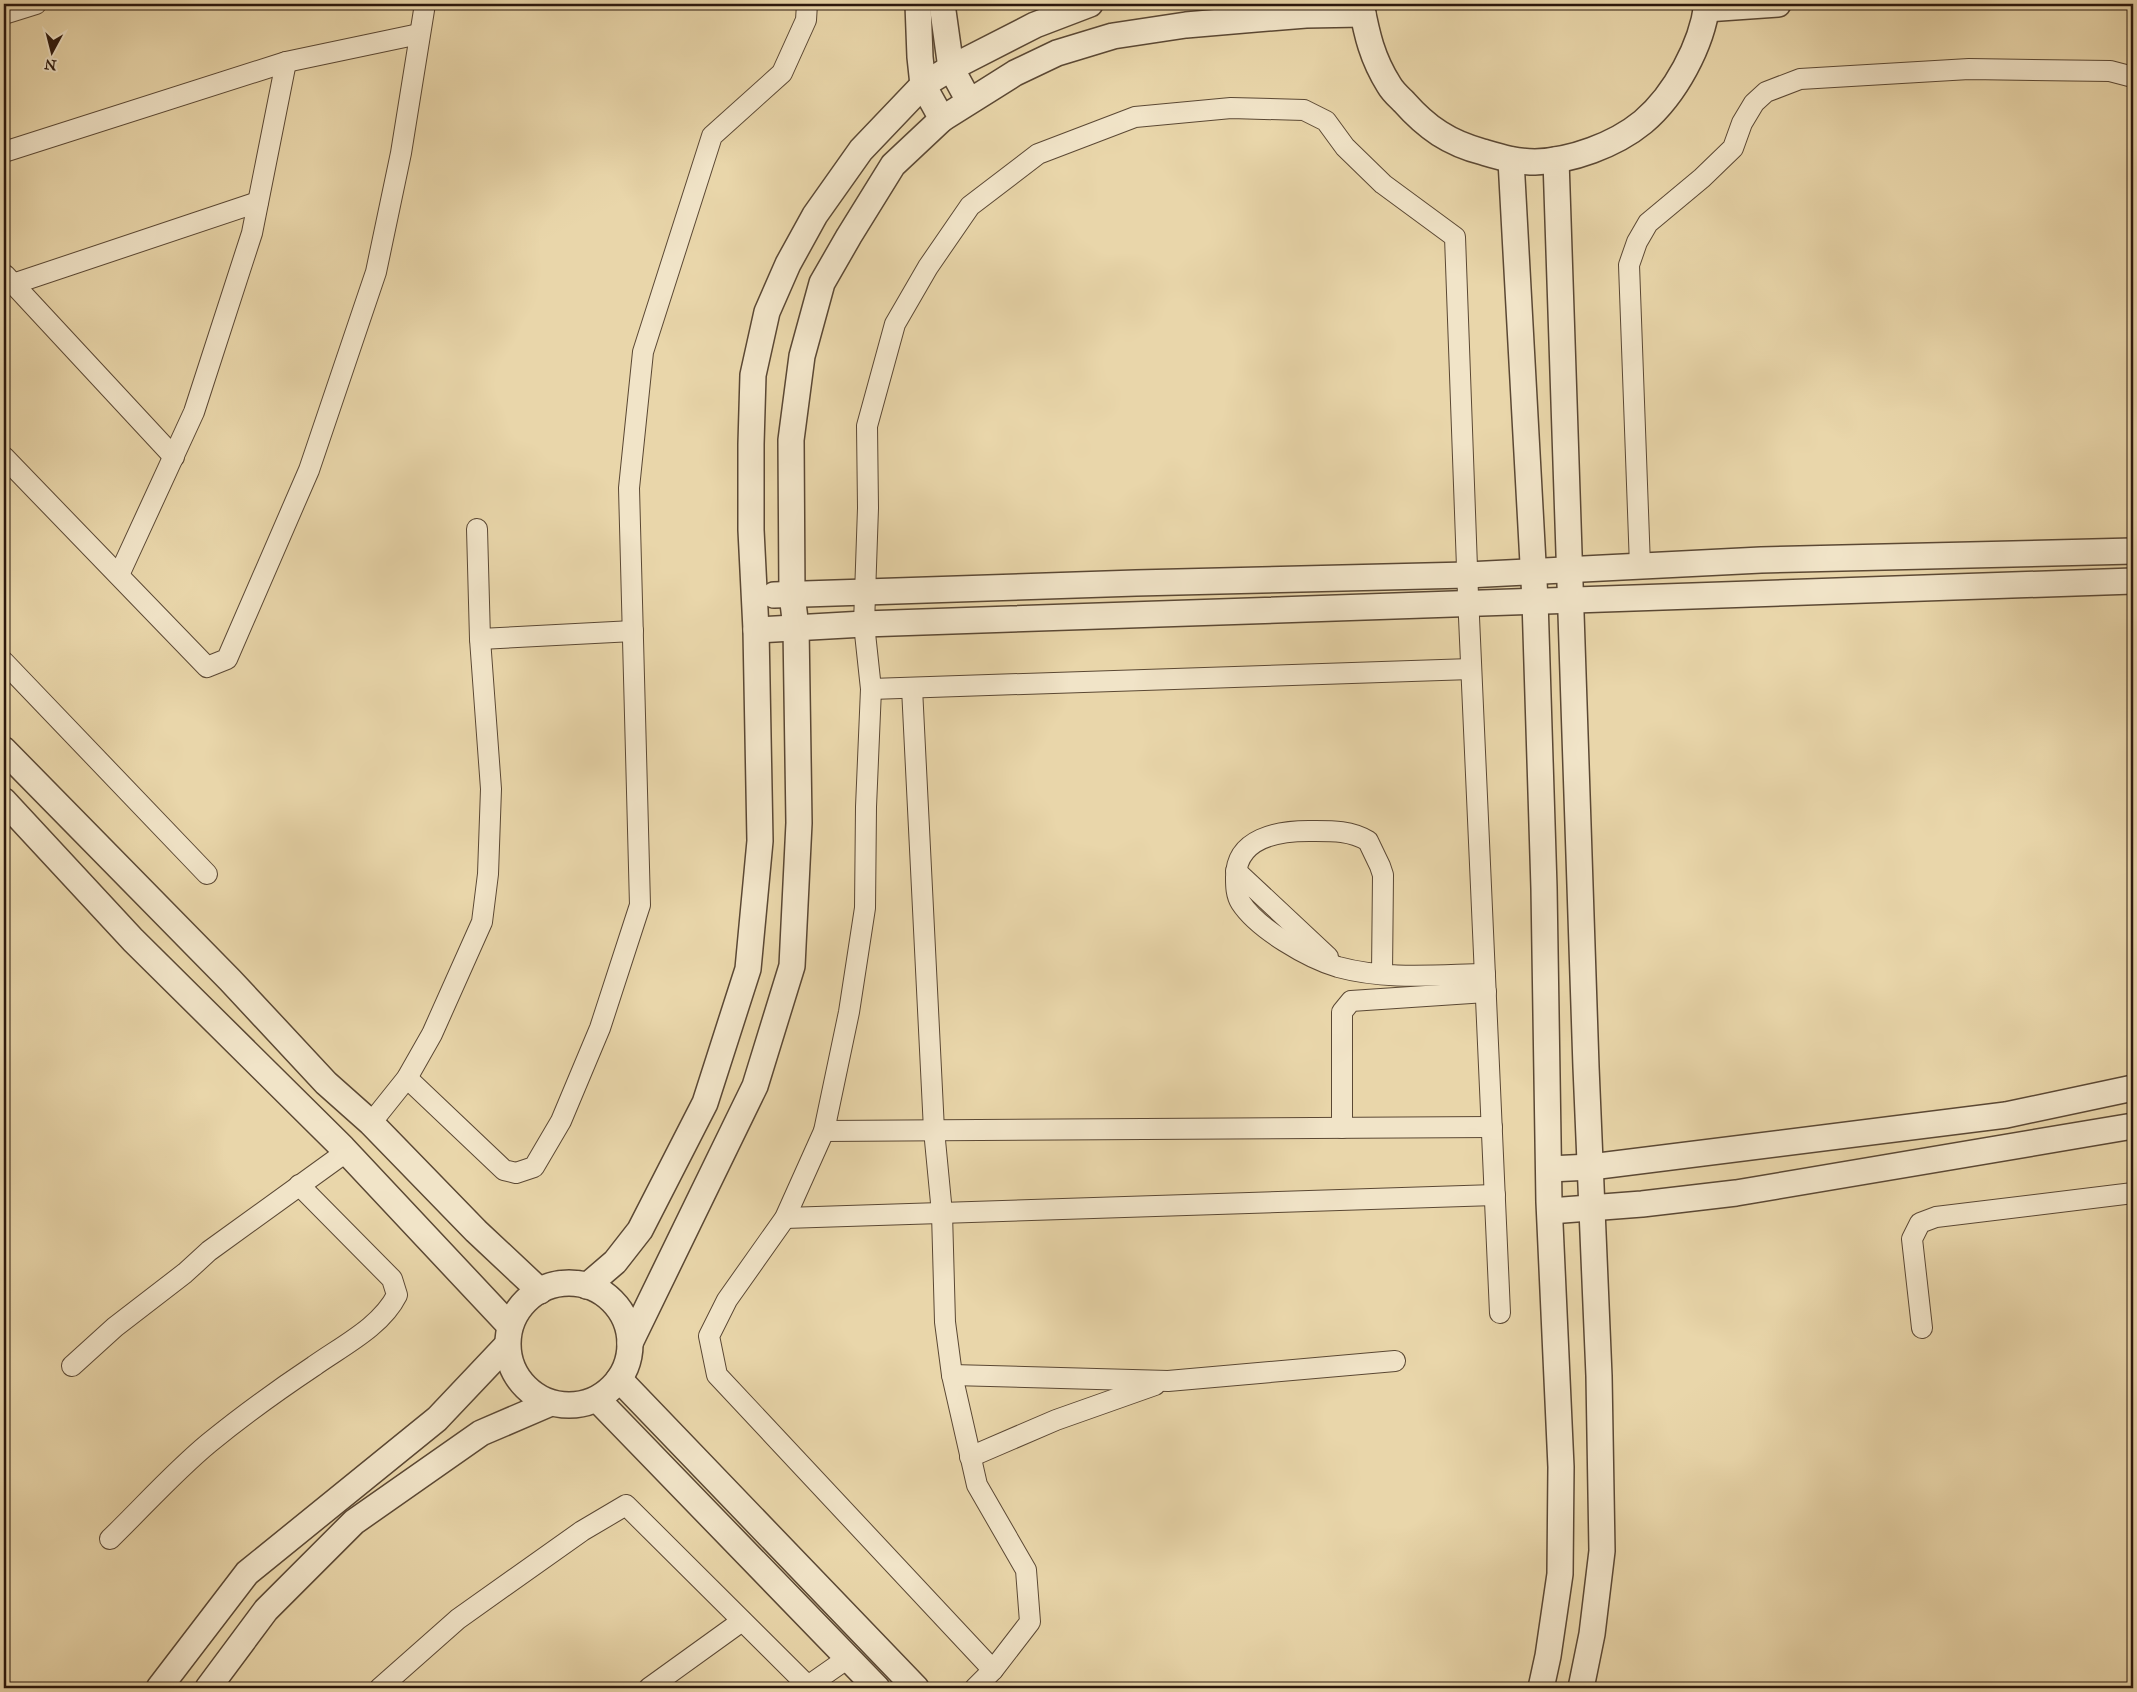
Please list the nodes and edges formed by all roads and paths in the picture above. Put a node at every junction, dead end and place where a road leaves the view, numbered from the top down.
1 (36, 4) edge
2 (424, 4) edge
3 (807, 4) edge
4 (918, 4) edge
5 (942, 4) edge
6 (1090, 4) edge
7 (1778, 4) edge
8 (1706, 7) edge
9 (1362, 9) edge
10 (4, 14) edge
11 (420, 34) junction
12 (286, 62) junction
13 (951, 68) junction
14 (2133, 77) edge
15 (923, 85) junction
16 (970, 101) junction
17 (942, 119) junction
18 (4, 152) edge
19 (1511, 160) junction
20 (1556, 160) junction
21 (258, 202) junction
22 (8, 279) edge
23 (174, 457) junction
24 (7, 467) edge
25 (477, 529) dead end
26 (2133, 551) edge
27 (1640, 566) junction
28 (1569, 570) junction
29 (1534, 572) junction
30 (119, 575) junction
31 (1467, 576) junction
32 (2133, 581) edge
33 (865, 592) junction
34 (754, 595) junction
35 (792, 595) junction
36 (1535, 600) junction
37 (1570, 601) junction
38 (1468, 603) junction
39 (864, 624) junction
40 (796, 627) junction
41 (756, 630) junction
42 (633, 631) junction
43 (480, 639) junction
44 (4, 662) edge
45 (1471, 669) junction
46 (912, 688) junction
47 (871, 690) junction
48 (4, 750) edge
49 (4, 801) edge
50 (207, 874) dead end
51 (1382, 974) junction
52 (1485, 983) junction
53 (407, 1078) junction
54 (2133, 1088) edge
55 (371, 1124) junction
56 (2133, 1126) edge
57 (1342, 1128) junction
58 (1492, 1128) junction
59 (934, 1130) junction
60 (824, 1131) junction
61 (346, 1152) junction
62 (1591, 1167) junction
63 (1549, 1168) junction
64 (299, 1185) junction
65 (2133, 1193) edge
66 (1495, 1195) junction
67 (1592, 1206) junction
68 (1550, 1211) junction
69 (942, 1213) junction
70 (785, 1218) junction
71 (586, 1286) junction
72 (540, 1291) junction
73 (1500, 1313) dead end
74 (1922, 1328) dead end
75 (509, 1336) junction
76 (630, 1342) junction
77 (1395, 1361) dead end
78 (72, 1366) dead end
79 (952, 1375) junction
80 (619, 1379) junction
81 (1168, 1381) junction
82 (597, 1399) junction
83 (551, 1403) junction
84 (970, 1457) junction
85 (110, 1539) dead end
86 (742, 1621) junction
87 (848, 1658) junction
88 (993, 1670) junction
89 (809, 1687) edge
90 (159, 1688) edge
91 (208, 1688) edge
92 (380, 1688) edge
93 (649, 1688) edge
94 (877, 1688) edge
95 (916, 1688) edge
96 (975, 1688) edge
97 (1541, 1688) edge
98 (1581, 1688) edge

1 - 10 street
2 - 11 street
3 - 42 street
4 - 15 street
5 - 13 street
6 - 13 street
7 - 8 street
8 - 20 street
9 - 16 street
9 - 19 street
11 - 12 street
11 - 30 street
12 - 18 street
12 - 21 street
13 - 15 street
13 - 16 street
14 - 27 street
15 - 17 street
15 - 34 street
16 - 17 street
17 - 35 street
19 - 20 street
19 - 29 street
20 - 28 street
21 - 22 street
21 - 23 street
22 - 23 street
23 - 30 street
24 - 30 street
25 - 43 street
26 - 27 street
27 - 28 street
28 - 29 street
28 - 37 street
29 - 31 street
29 - 36 street
31 - 33 street
31 - 33 street
31 - 38 street
32 - 37 street
33 - 35 street
33 - 39 street
34 - 35 street
34 - 41 street
35 - 40 street
36 - 37 street
36 - 38 street
36 - 63 street
37 - 62 street
38 - 39 street
38 - 45 street
39 - 40 street
39 - 47 street
40 - 41 street
40 - 76 street
41 - 71 street
42 - 43 street
42 - 53 street
43 - 53 street
44 - 50 street
45 - 46 street
45 - 52 street
46 - 47 street
46 - 59 street
47 - 60 street
48 - 55 street
49 - 61 street
51 - 51 street
51 - 52 street
52 - 57 street
52 - 58 street
53 - 55 street
54 - 62 street
55 - 72 street
56 - 67 street
57 - 58 street
57 - 59 street
58 - 66 street
59 - 60 street
59 - 69 street
60 - 70 street
61 - 64 street
61 - 75 street
62 - 63 street
62 - 67 street
63 - 68 street
64 - 78 street
64 - 85 street
65 - 74 street
66 - 69 street
66 - 73 street
67 - 68 street
67 - 98 street
68 - 97 street
69 - 70 street
69 - 79 street
70 - 88 street
71 - 72 street
71 - 76 street
72 - 75 street
75 - 83 street
75 - 90 street
76 - 80 street
77 - 81 street
79 - 81 street
79 - 84 street
80 - 82 street
80 - 95 street
81 - 84 street
82 - 83 street
82 - 87 street
83 - 91 street
84 - 88 street
86 - 89 street
86 - 92 street
86 - 93 street
87 - 89 street
87 - 94 street
88 - 96 street

